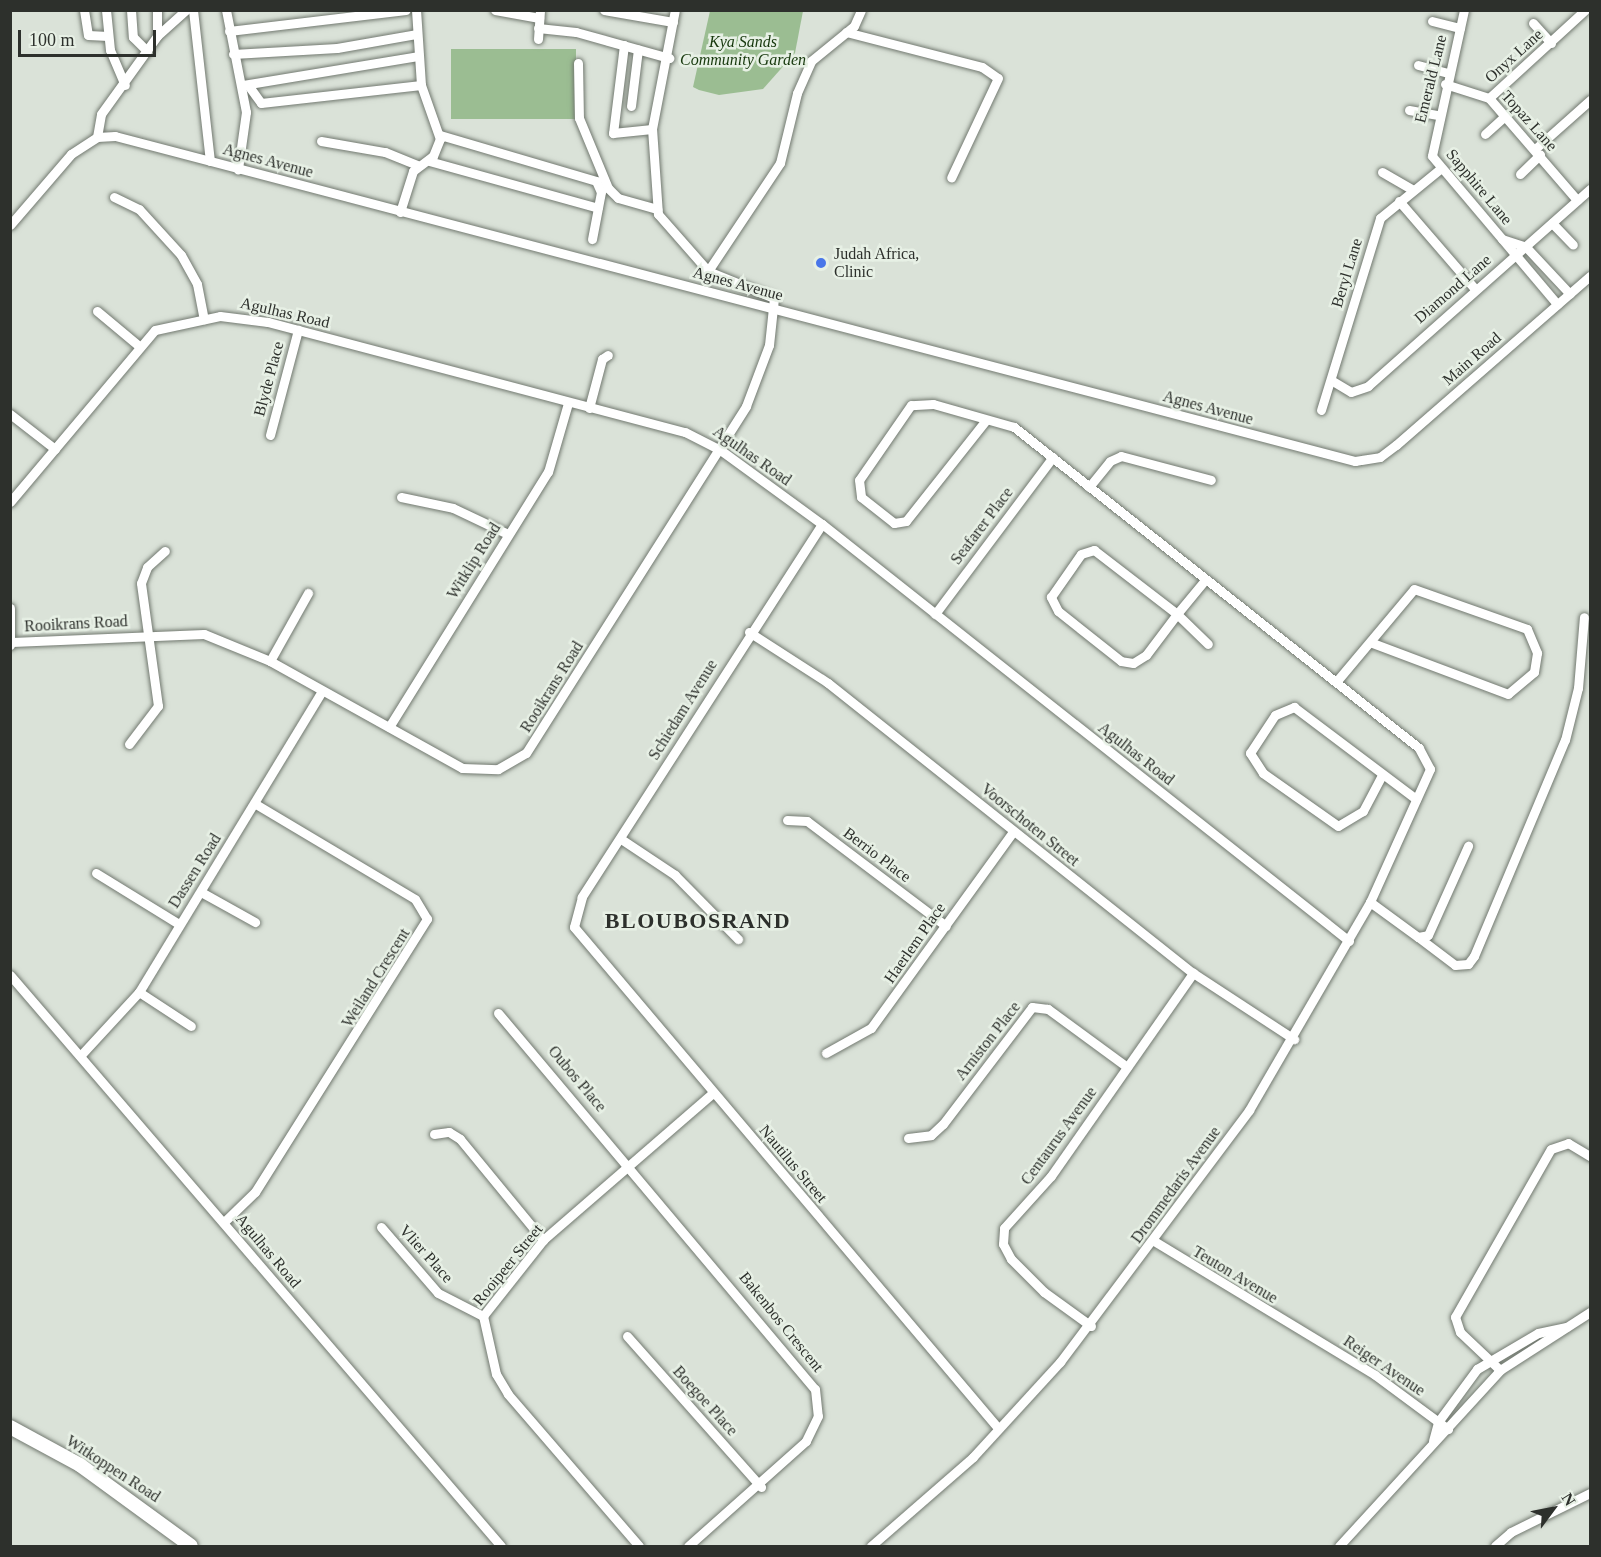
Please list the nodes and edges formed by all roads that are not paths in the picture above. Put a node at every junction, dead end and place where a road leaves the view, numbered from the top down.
1 (84, 10) edge
2 (106, 10) edge
3 (131, 10) edge
4 (157, 10) edge
5 (186, 10) edge
6 (193, 10) edge
7 (226, 10) edge
8 (406, 10) edge
9 (416, 10) edge
10 (495, 10) edge
11 (604, 10) edge
12 (675, 10) edge
13 (861, 10) edge
14 (1464, 10) edge
15 (1585, 10) edge
16 (540, 14) edge
17 (1432, 21) dead end
18 (672, 22) junction
19 (1533, 23) dead end
20 (538, 28) junction
21 (1460, 28) junction
22 (229, 31) junction
23 (846, 32) junction
24 (416, 34) junction
25 (108, 36) junction
26 (157, 36) junction
27 (538, 39) dead end
28 (1551, 43) junction
29 (624, 45) junction
30 (638, 49) junction
31 (147, 51) junction
32 (233, 54) junction
33 (418, 56) junction
34 (669, 58) junction
35 (578, 63) dead end
36 (1418, 64) dead end
37 (1448, 73) junction
38 (1446, 84) junction
39 (125, 85) junction
40 (244, 85) junction
41 (421, 85) junction
42 (1489, 98) junction
43 (1590, 100) edge
44 (631, 106) dead end
45 (1409, 110) dead end
46 (1437, 116) junction
47 (1504, 116) junction
48 (652, 129) junction
49 (1485, 134) dead end
50 (440, 135) junction
51 (97, 136) junction
52 (321, 141) dead end
53 (1538, 152) junction
54 (1432, 156) joint
55 (210, 161) junction
56 (429, 161) junction
57 (417, 165) junction
58 (238, 169) junction
59 (1440, 169) junction
60 (1382, 172) dead end
61 (1520, 174) dead end
62 (951, 178) dead end
63 (1413, 190) junction
64 (1589, 192) edge
65 (114, 197) dead end
66 (1577, 200) junction
67 (1399, 201) junction
68 (598, 208) junction
69 (657, 209) junction
70 (400, 212) junction
71 (1552, 223) junction
72 (10, 225) edge
73 (1502, 238) junction
74 (592, 239) dead end
75 (1573, 245) dead end
76 (1526, 247) junction
77 (1513, 257) junction
78 (708, 271) junction
79 (1590, 276) edge
80 (1474, 288) junction
81 (1570, 294) junction
82 (1557, 304) junction
83 (775, 309) junction
84 (97, 311) dead end
85 (204, 319) junction
86 (298, 330) junction
87 (139, 346) junction
88 (608, 355) dead end
89 (1331, 380) junction
90 (568, 403) junction
91 (589, 408) junction
92 (1321, 410) dead end
93 (10, 414) edge
94 (986, 420) junction
95 (270, 435) dead end
96 (55, 449) junction
97 (720, 449) junction
98 (1053, 457) junction
99 (1371, 459) joint
100 (1211, 480) dead end
101 (1089, 487) junction
102 (401, 497) dead end
103 (10, 502) edge
104 (822, 524) junction
105 (508, 534) junction
106 (165, 551) dead end
107 (1205, 580) junction
108 (308, 593) dead end
109 (10, 608) edge
110 (935, 614) junction
111 (1177, 614) junction
112 (1584, 617) dead end
113 (749, 632) junction
114 (146, 635) junction
115 (1370, 642) junction
116 (11, 644) edge
117 (1208, 645) dead end
118 (270, 661) junction
119 (1336, 682) junction
120 (322, 691) junction
121 (389, 728) junction
122 (129, 744) dead end
123 (1382, 775) junction
124 (1416, 799) junction
125 (254, 803) junction
126 (787, 820) dead end
127 (1013, 832) junction
128 (621, 839) junction
129 (1468, 846) dead end
130 (96, 873) dead end
131 (201, 892) junction
132 (1370, 902) junction
133 (574, 915) joint
134 (255, 922) dead end
135 (179, 924) junction
136 (946, 926) junction
137 (1418, 937) junction
138 (738, 939) dead end
139 (1349, 941) junction
140 (1193, 973) junction
141 (10, 975) edge
142 (140, 992) junction
143 (498, 1013) dead end
144 (191, 1026) dead end
145 (1294, 1039) junction
146 (826, 1053) dead end
147 (80, 1056) junction
148 (1127, 1067) junction
149 (713, 1093) junction
150 (434, 1134) dead end
151 (908, 1138) dead end
152 (1590, 1156) edge
153 (630, 1166) junction
154 (224, 1222) junction
155 (381, 1227) dead end
156 (543, 1240) junction
157 (1154, 1241) junction
158 (1590, 1312) edge
159 (483, 1316) junction
160 (1091, 1326) junction
161 (1566, 1327) junction
162 (1301, 1333) joint
163 (627, 1335) dead end
164 (1491, 1360) junction
165 (1500, 1370) junction
166 (1438, 1422) junction
167 (10, 1427) edge
168 (998, 1428) junction
169 (1448, 1429) junction
170 (1433, 1441) junction
171 (761, 1487) junction
172 (1590, 1493) edge
173 (191, 1546) edge
174 (501, 1546) edge
175 (639, 1546) edge
176 (688, 1546) edge
177 (871, 1546) edge
178 (1339, 1546) edge
179 (1495, 1546) edge

1 - 25 street
2 - 25 street
3 - 31 street
4 - 26 street
5 - 26 street
6 - 55 street
7 - 22 street
8 - 22 street
9 - 24 street
10 - 16 street
11 - 18 street
12 - 18 street
13 - 23 street
14 - 21 street, Emerald Lane
15 - 28 street, Onyx Lane
16 - 20 street
17 - 21 street
18 - 34 street
19 - 28 street
20 - 27 street
20 - 29 street
21 - 37 street, Emerald Lane
22 - 32 street
23 - 62 street
23 - 78 street
24 - 32 street
24 - 33 street
25 - 39 street
26 - 31 street
28 - 42 street, Onyx Lane
29 - 30 street
29 - 48 street
30 - 34 street
30 - 44 street
31 - 39 street
32 - 40 street
33 - 40 street
33 - 41 street
34 - 48 street
35 - 69 street
36 - 37 street
37 - 38 street, Emerald Lane
38 - 42 street, Topaz Lane
38 - 46 street, Emerald Lane
39 - 51 street
40 - 41 street
40 - 58 street
41 - 50 street
42 - 47 street, Topaz Lane
43 - 53 street
45 - 46 street
46 - 54 street, Emerald Lane
47 - 49 street
47 - 53 street, Topaz Lane
48 - 69 street
50 - 56 street
50 - 68 street
51 - 55 street, Agnes Avenue
51 - 72 street
52 - 57 street
53 - 61 street
53 - 66 street, Topaz Lane
54 - 59 street, Sapphire Lane
55 - 58 street, Agnes Avenue
56 - 57 street
56 - 68 street
57 - 70 street
58 - 70 street, Agnes Avenue
59 - 63 street, Beryl Lane
59 - 73 street, Sapphire Lane
60 - 63 street
63 - 67 street, Beryl Lane
64 - 66 street, Diamond Lane
65 - 85 street
66 - 71 street, Diamond Lane
67 - 80 street
67 - 89 street, Beryl Lane
68 - 74 street
69 - 78 street
70 - 83 street, Agnes Avenue
71 - 75 street
71 - 76 street, Diamond Lane
73 - 76 street, Sapphire Lane
73 - 77 street, Sapphire Lane
76 - 77 street, Diamond Lane
76 - 81 street, Sapphire Lane
77 - 80 street, Diamond Lane
77 - 82 street, Sapphire Lane
78 - 83 street
79 - 81 street, Main Road
80 - 89 street, Diamond Lane
81 - 82 street, Main Road
82 - 99 street, Main Road
83 - 97 street, Rooikrans Road
83 - 99 street, Agnes Avenue
84 - 87 street
85 - 86 street, Agulhas Road
85 - 87 street, Agulhas Road
86 - 90 street, Agulhas Road
86 - 95 street, Blyde Place
87 - 96 street, Agulhas Road
88 - 91 street
89 - 92 street, Beryl Lane
90 - 91 street, Agulhas Road
90 - 105 street, Witklip Road
91 - 97 street, Agulhas Road
93 - 96 street
94 - 94 street
94 - 98 street
96 - 103 street, Agulhas Road
97 - 104 street, Agulhas Road
97 - 121 street, Rooikrans Road
98 - 101 street
98 - 110 street, Seafarer Place
100 - 101 street
101 - 107 street
102 - 105 street
104 - 110 street, Agulhas Road
104 - 113 street, Schiedam Avenue
105 - 121 street, Witklip Road
106 - 114 street
107 - 111 street
107 - 119 street
108 - 118 street
109 - 116 street
110 - 139 street, Agulhas Road
111 - 111 street
111 - 117 street
112 - 137 street
113 - 127 street, Voorschoten Street
113 - 128 street, Schiedam Avenue
114 - 116 street, Rooikrans Road
114 - 118 street, Rooikrans Road
114 - 122 street
115 - 115 street
115 - 119 street
118 - 120 street, Rooikrans Road
119 - 124 street, Drommedaris Avenue
120 - 121 street, Rooikrans Road
120 - 125 street, Dassen Road
123 - 123 street
123 - 124 street
124 - 132 street, Drommedaris Avenue
125 - 131 street, Dassen Road
125 - 154 street, Weiland Crescent
126 - 136 street, Berrio Place
127 - 136 street, Haerlem Place
127 - 140 street, Voorschoten Street
128 - 133 street, Schiedam Avenue
128 - 138 street
129 - 137 street
130 - 135 street
131 - 134 street
131 - 135 street, Dassen Road
132 - 137 street
132 - 139 street, Drommedaris Avenue
133 - 149 street, Nautilus Street
135 - 142 street, Dassen Road
136 - 146 street, Haerlem Place
139 - 145 street, Drommedaris Avenue
140 - 145 street, Voorschoten Street
140 - 148 street, Centaurus Avenue
141 - 147 street, Agulhas Road
142 - 144 street
142 - 147 street, Dassen Road
143 - 153 street, Oubos Place
145 - 157 street, Drommedaris Avenue
147 - 154 street, Agulhas Road
148 - 151 street, Arniston Place
148 - 160 street, Centaurus Avenue
149 - 153 street, Rooipeer Street
149 - 168 street, Nautilus Street
150 - 156 street
152 - 164 street
153 - 156 street, Rooipeer Street
153 - 171 street, Bakenbos Crescent
154 - 174 street, Agulhas Road
155 - 159 street, Vlier Place
156 - 159 street, Rooipeer Street
157 - 160 street, Drommedaris Avenue
157 - 162 street, Teuton Avenue
158 - 161 street
159 - 175 street, Rooipeer Street
160 - 168 street, Drommedaris Avenue
161 - 164 street
161 - 165 street
162 - 166 street, Reiger Avenue
163 - 171 street, Boegoe Place
164 - 165 street
164 - 166 street
165 - 169 street
166 - 169 street, Reiger Avenue
166 - 170 street
167 - 173 main road, Witkoppen Road
168 - 177 street, Drommedaris Avenue
169 - 170 street
170 - 178 street
171 - 176 street, Bakenbos Crescent
172 - 179 street

